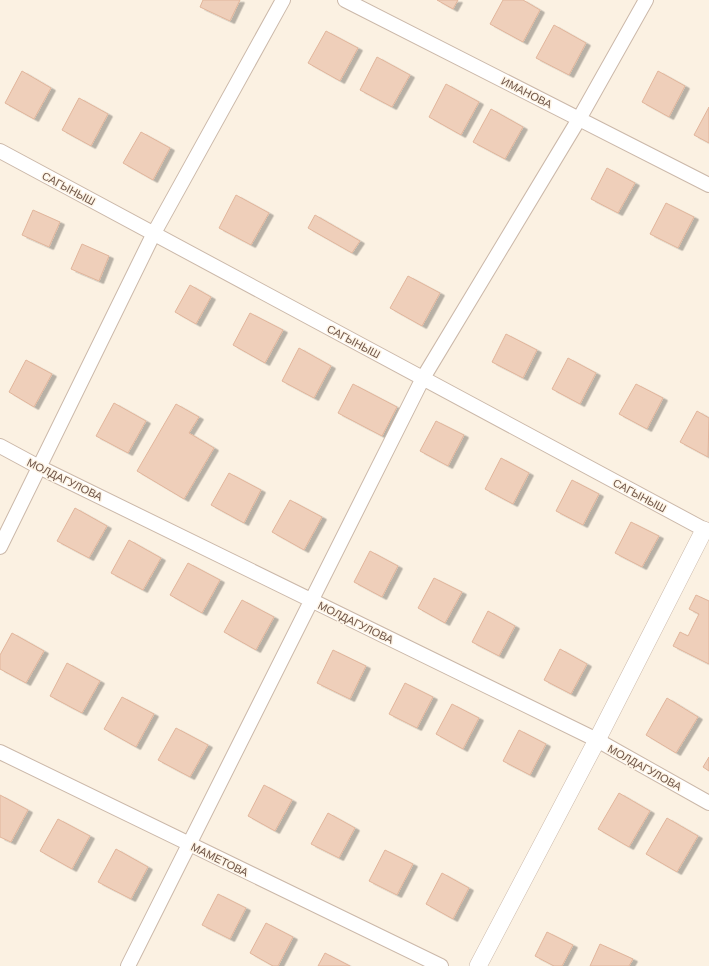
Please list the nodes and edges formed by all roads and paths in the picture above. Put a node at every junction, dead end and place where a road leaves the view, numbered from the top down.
1 (284, 0) edge
2 (345, 0) edge
3 (646, 0) edge
4 (578, 119) junction
5 (0, 151) edge
6 (709, 185) edge
7 (154, 233) junction
8 (423, 378) junction
9 (0, 446) edge
10 (39, 467) junction
11 (707, 527) edge
12 (0, 547) edge
13 (311, 600) junction
14 (597, 740) junction
15 (0, 752) edge
16 (709, 803) edge
17 (189, 844) junction
18 (128, 966) edge
19 (441, 966) edge
20 (478, 966) edge

1 - 7 street
2 - 4 street, ИМАНОВА
3 - 4 street
4 - 6 street, ИМАНОВА
4 - 8 street
5 - 7 street, САГЫНЫШ
7 - 8 street, САГЫНЫШ
7 - 10 street
8 - 11 street, САГЫНЫШ
8 - 13 street
9 - 10 street, МОЛДАГУЛОВА
10 - 12 street
10 - 13 street, МОЛДАГУЛОВА
11 - 14 street
13 - 14 street, МОЛДАГУЛОВА
13 - 17 street
14 - 16 street, МОЛДАГУЛОВА
14 - 20 street
15 - 17 street, МАМЕТОВА
17 - 18 street
17 - 19 street, МАМЕТОВА

